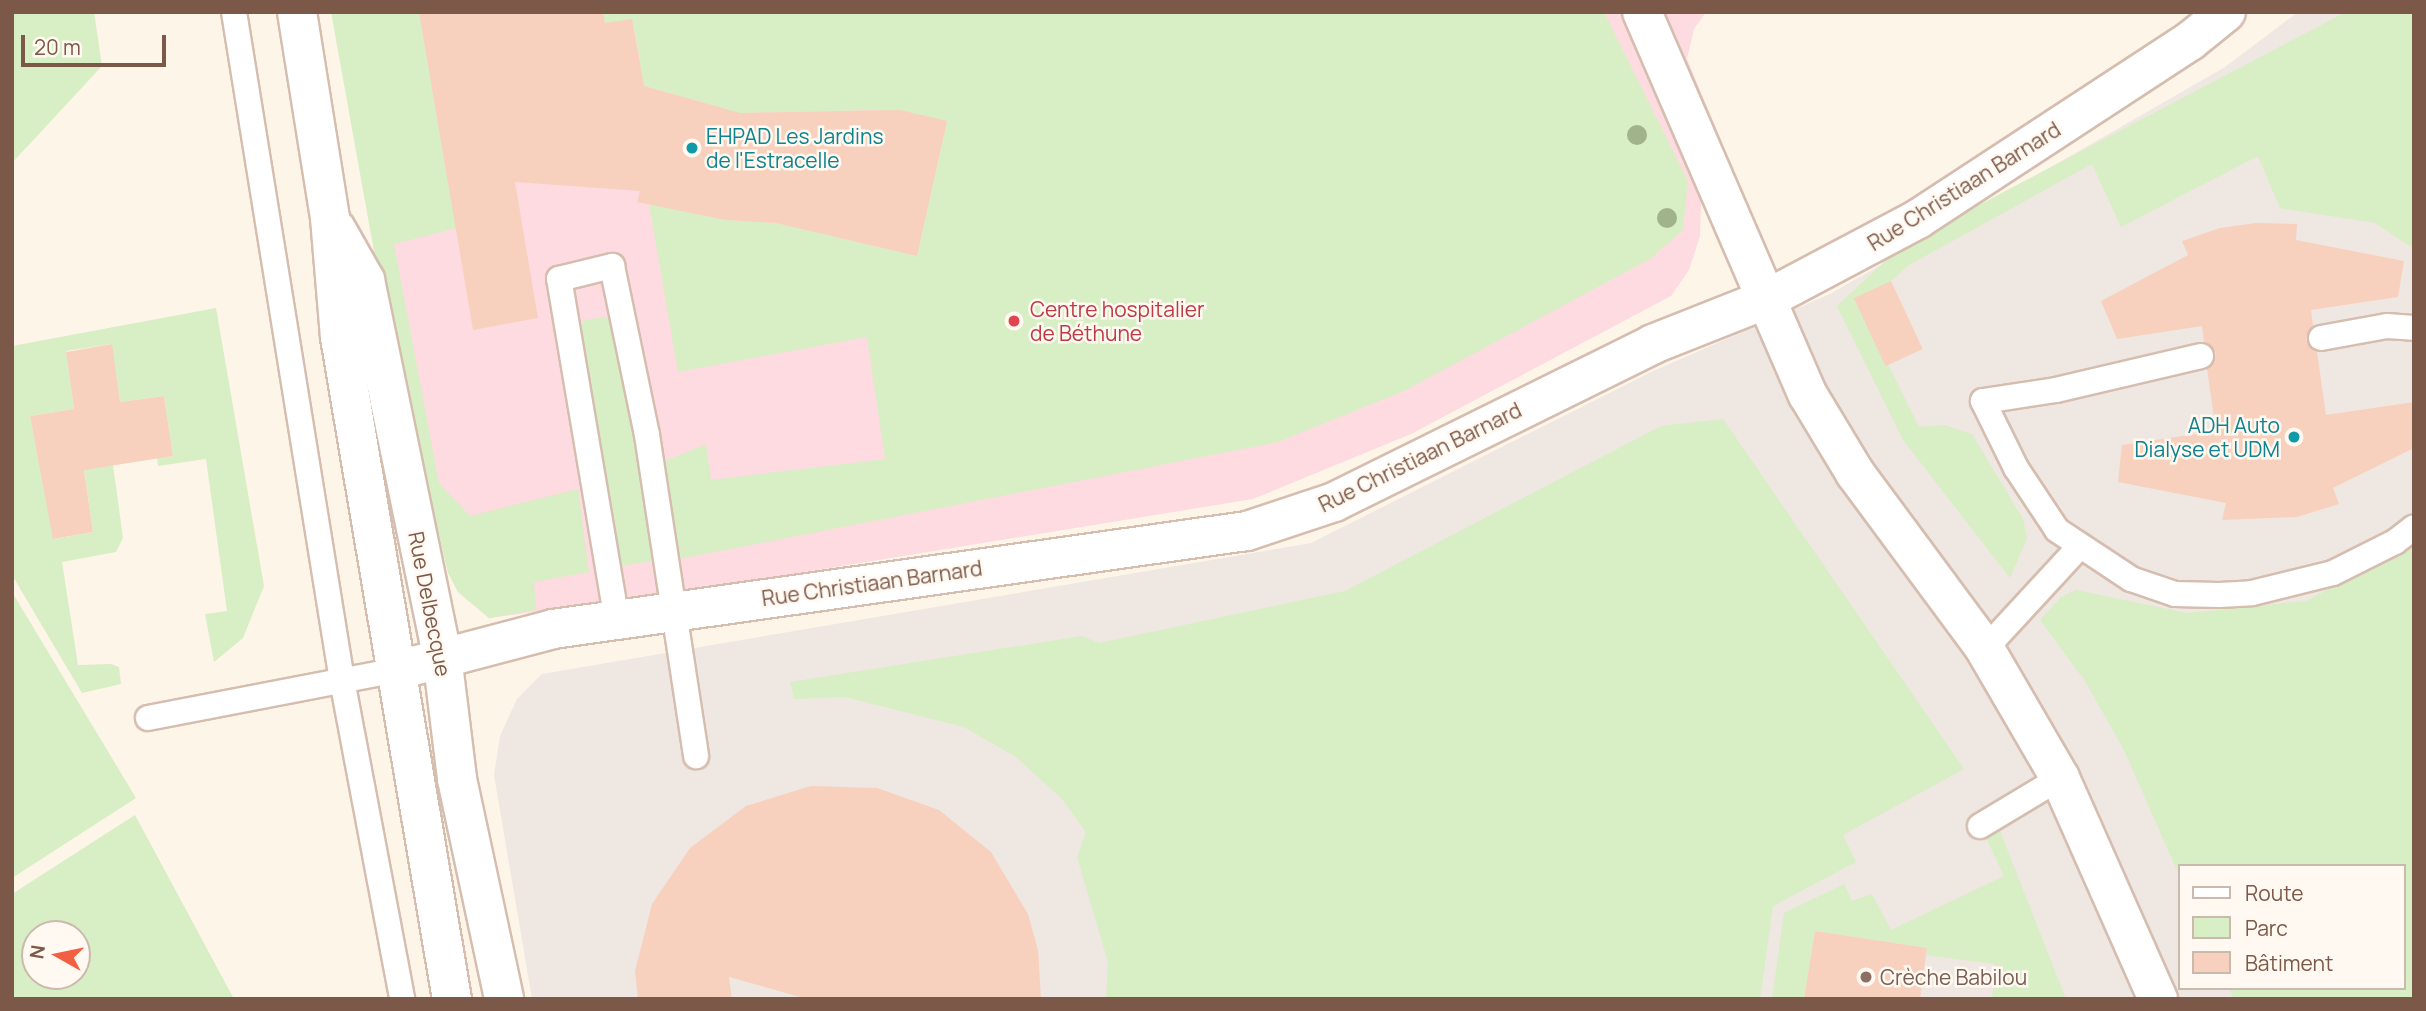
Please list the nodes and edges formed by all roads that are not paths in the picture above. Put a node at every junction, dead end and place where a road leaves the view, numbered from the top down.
1 (234, 12) edge
2 (297, 12) edge
3 (1642, 12) edge
4 (2226, 12) edge
5 (330, 218) junction
6 (1769, 298) junction
7 (2414, 328) edge
8 (2321, 338) dead end
9 (2201, 356) dead end
10 (2414, 527) edge
11 (2080, 546) junction
12 (673, 611) junction
13 (617, 621) junction
14 (1984, 649) junction
15 (442, 656) junction
16 (398, 670) junction
17 (342, 680) junction
18 (148, 718) dead end
19 (696, 756) dead end
20 (2060, 778) junction
21 (1980, 826) dead end
22 (402, 999) edge
23 (452, 999) edge
24 (504, 999) edge
25 (2158, 999) edge

1 - 17 lane
2 - 5 street, Rue Delbecque
3 - 6 street
4 - 6 street, Rue Christiaan Barnard
5 - 15 street, Rue Delbecque
5 - 16 street, Rue Delbecque
6 - 12 street, Rue Christiaan Barnard
6 - 14 street
7 - 8 lane
9 - 11 lane
10 - 11 lane
11 - 14 lane
12 - 13 street, Rue Christiaan Barnard
12 - 13 lane
12 - 19 lane
13 - 15 street, Rue Christiaan Barnard
14 - 20 street
15 - 16 street, Rue Christiaan Barnard
15 - 24 street, Rue Delbecque
16 - 17 lane
16 - 23 street, Rue Delbecque
17 - 18 lane
17 - 22 lane
20 - 21 lane
20 - 25 street

